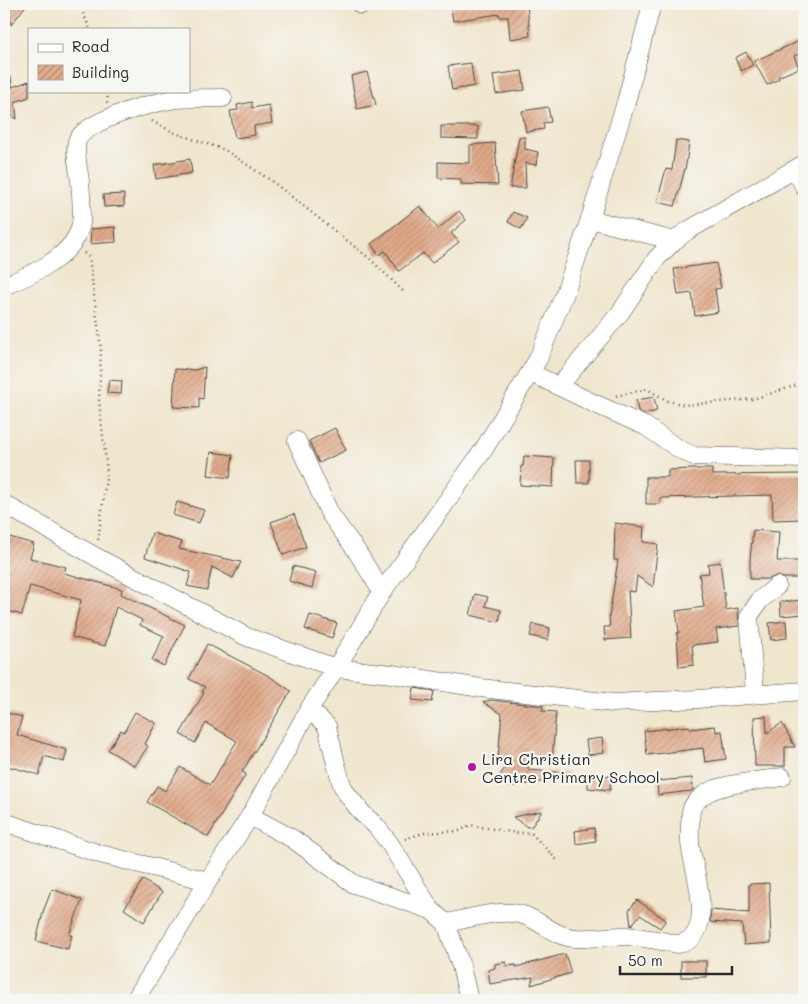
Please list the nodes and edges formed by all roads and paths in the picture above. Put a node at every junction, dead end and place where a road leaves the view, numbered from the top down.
1 (79, 4) edge
2 (652, 4) edge
3 (90, 28) edge
4 (223, 98) dead end
5 (131, 110) junction
6 (800, 167) edge
7 (804, 187) edge
8 (590, 219) junction
9 (674, 241) junction
10 (73, 244) junction
11 (4, 286) edge
12 (403, 291) dead end
13 (531, 373) junction
14 (804, 383) edge
15 (558, 386) junction
16 (591, 402) junction
17 (297, 441) dead end
18 (804, 459) edge
19 (6, 511) edge
20 (96, 557) junction
21 (777, 586) dead end
22 (382, 592) junction
23 (336, 668) junction
24 (804, 691) edge
25 (754, 694) junction
26 (309, 709) junction
27 (782, 777) dead end
28 (250, 816) junction
29 (4, 822) edge
30 (390, 844) junction
31 (557, 860) dead end
32 (208, 881) junction
33 (431, 910) junction
34 (446, 923) junction
35 (136, 1000) edge
36 (468, 1000) edge

1 - 3 path
2 - 8 street
4 - 5 street
5 - 10 street
5 - 12 path
6 - 7 street
6 - 9 street
8 - 9 street
8 - 13 street
9 - 15 street
10 - 11 street
10 - 20 path
13 - 15 street
13 - 22 street
14 - 16 path
15 - 16 street
16 - 18 street
17 - 22 street
19 - 20 street
20 - 23 street
21 - 25 street
22 - 23 street
23 - 25 street
23 - 26 street
24 - 25 street
26 - 28 street
26 - 30 street
27 - 34 street
28 - 32 street
28 - 33 street
29 - 32 street
30 - 31 path
30 - 33 street
32 - 35 street
33 - 34 street
34 - 36 street

